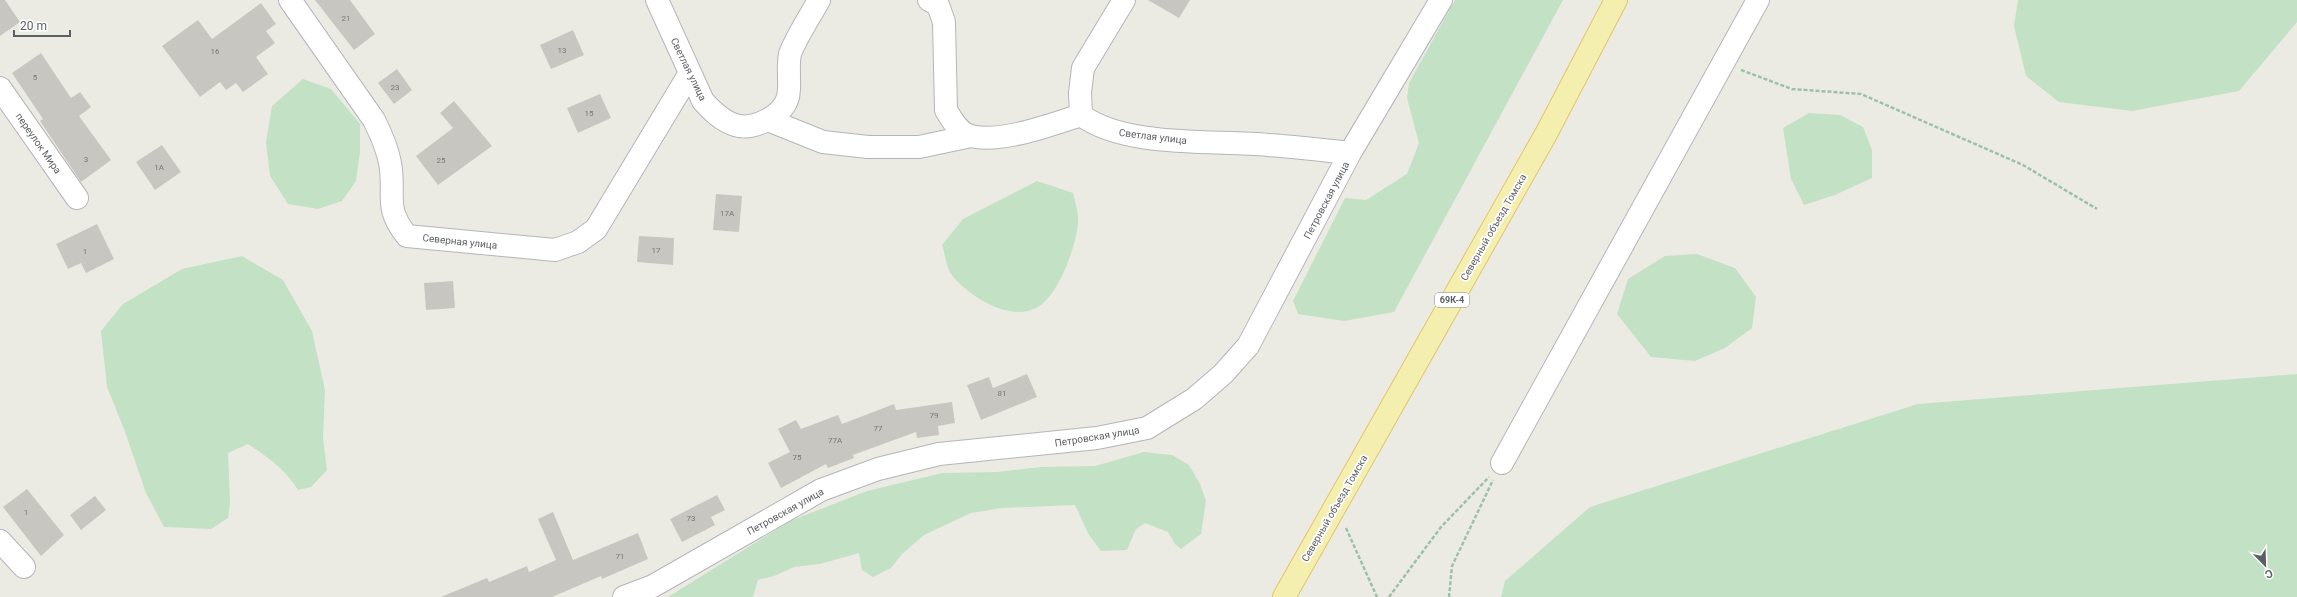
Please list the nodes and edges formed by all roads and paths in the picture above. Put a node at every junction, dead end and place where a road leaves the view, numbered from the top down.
1 (290, 0) edge
2 (657, 0) edge
3 (819, 0) edge
4 (929, 0) edge
5 (1124, 0) edge
6 (1441, 0) edge
7 (1616, 0) edge
8 (1758, 0) edge
9 (1724, 64) junction
10 (690, 73) junction
11 (0, 88) edge
12 (1080, 115) junction
13 (768, 120) junction
14 (971, 136) junction
15 (1350, 153) junction
16 (77, 198) dead end
17 (2097, 208) dead end
18 (1502, 463) junction
19 (1335, 506) junction
20 (0, 541) edge
21 (24, 567) dead end
22 (624, 597) edge
23 (1284, 597) edge
24 (1378, 597) edge
25 (1389, 597) edge
26 (1449, 597) edge

1 - 10 street, Северная улица
2 - 10 street, Светлая улица
3 - 13 street, Светлая улица
4 - 14 street
5 - 12 street
6 - 15 street, Петровская улица
7 - 19 main road, Северный объезд Томска / 69К-4
8 - 9 street
9 - 17 path
9 - 18 street
10 - 13 street, Светлая улица
11 - 16 street, переулок Мира
12 - 14 street
12 - 15 street, Светлая улица
13 - 14 street
15 - 22 street, Петровская улица
18 - 25 path
18 - 26 path
19 - 23 main road, Северный объезд Томска / 69К-4
19 - 24 path
20 - 21 street

